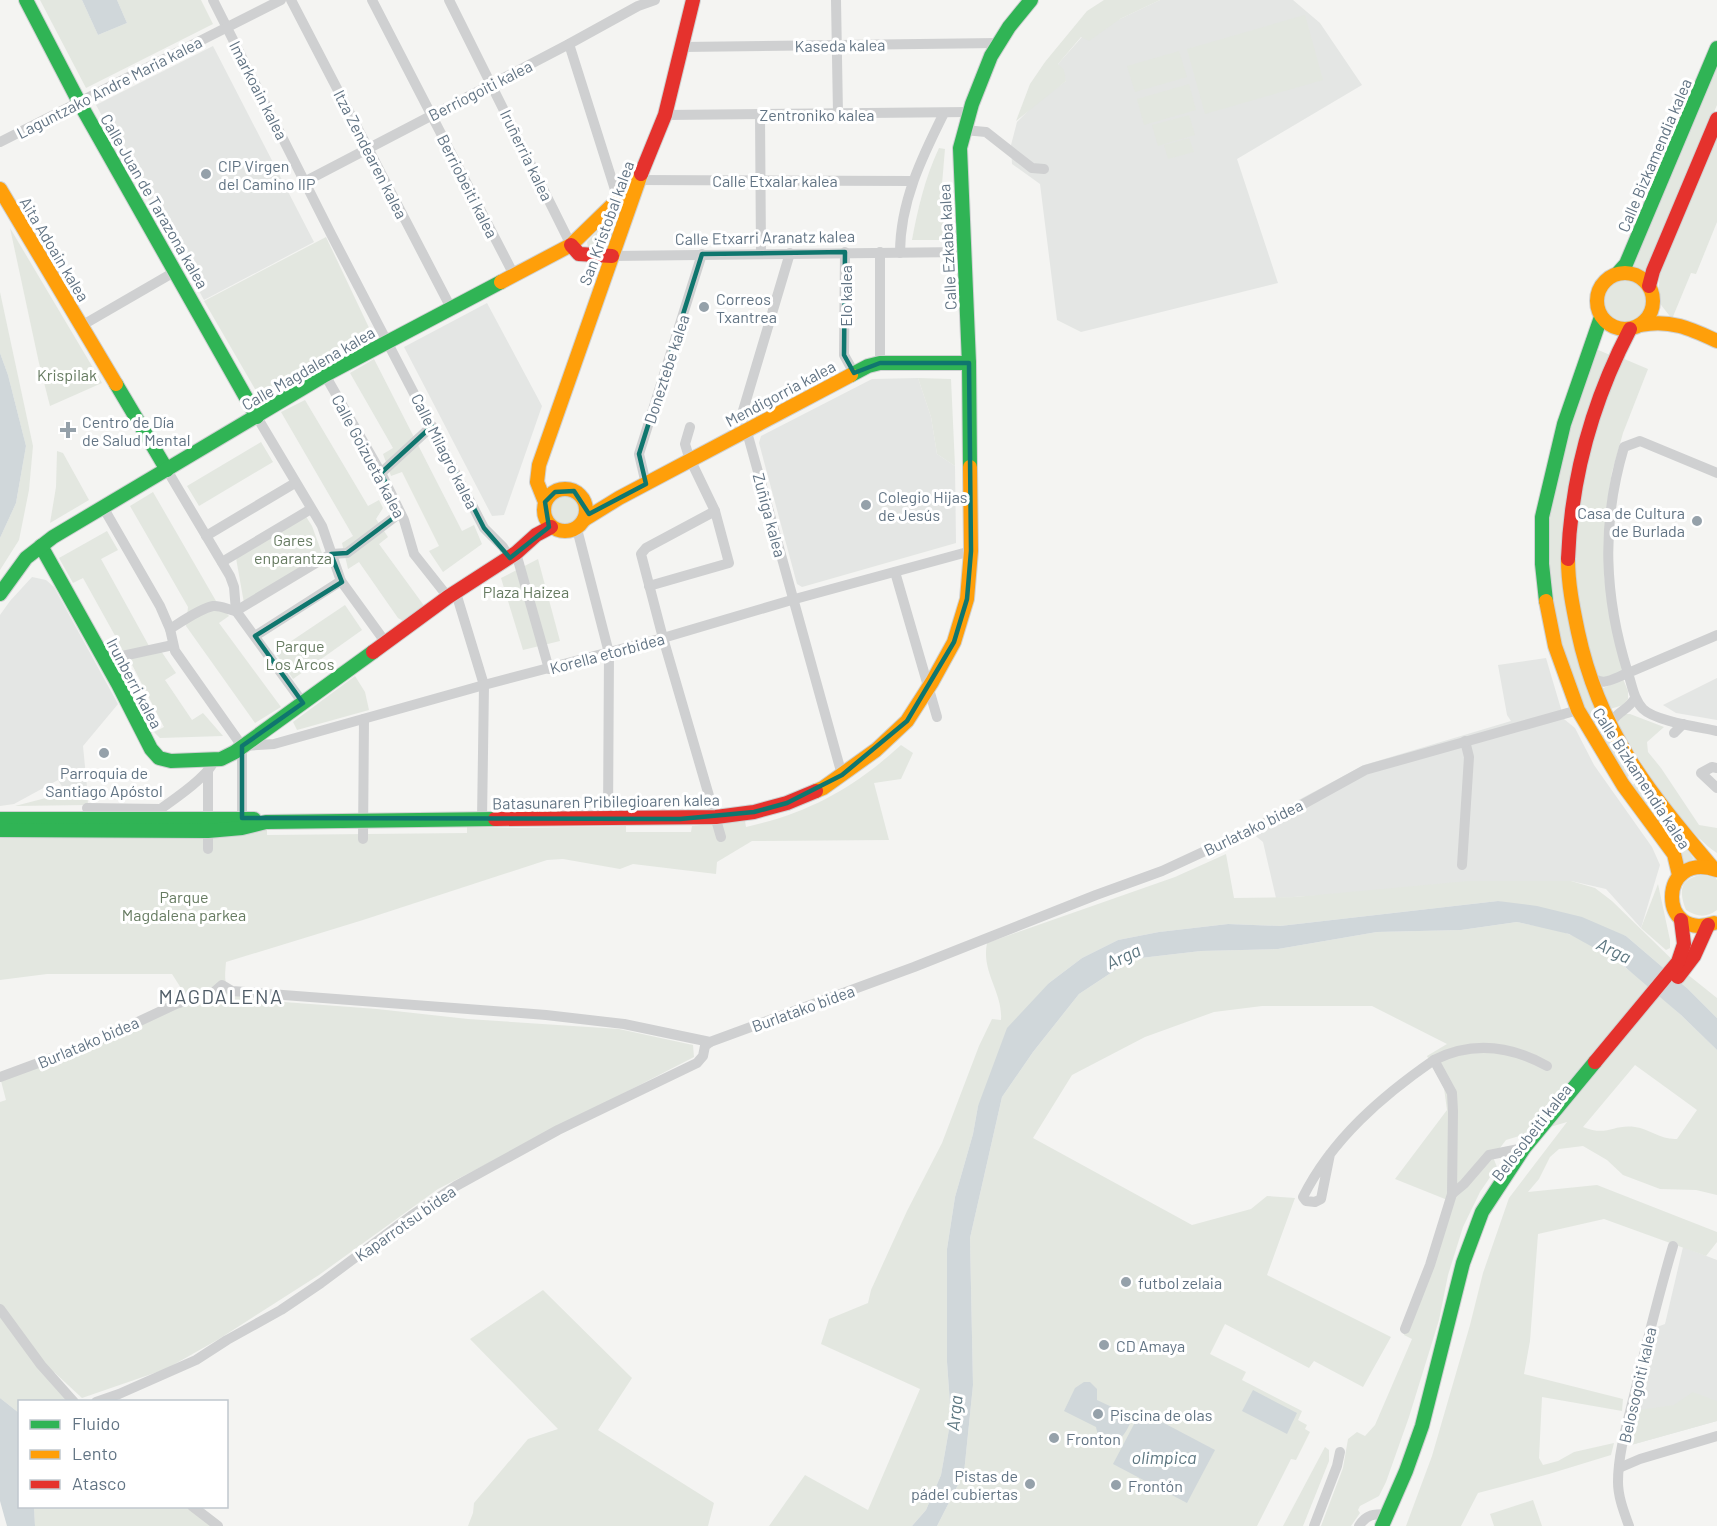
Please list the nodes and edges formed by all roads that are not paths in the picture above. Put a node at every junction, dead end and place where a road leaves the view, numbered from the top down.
1 (26, 0) edge
2 (213, 0) edge
3 (276, 0) edge
4 (281, 0) edge
5 (291, 0) edge
6 (372, 0) edge
7 (449, 0) edge
8 (655, 0) edge
9 (693, 0) edge
10 (836, 0) edge
11 (1031, 0) edge
12 (638, 3) edge
13 (229, 25) junction
14 (998, 43) junction
15 (569, 44) junction
16 (838, 45) junction
17 (682, 46) junction
18 (1717, 48) edge
19 (492, 84) junction
20 (79, 102) junction
21 (970, 112) junction
22 (944, 113) junction
23 (760, 114) junction
24 (838, 114) junction
25 (431, 115) junction
26 (664, 115) junction
27 (1717, 118) edge
28 (964, 130) junction
29 (0, 142) edge
30 (369, 148) junction
31 (1044, 169) dead end
32 (761, 179) junction
33 (638, 180) junction
34 (306, 182) junction
35 (912, 182) junction
36 (0, 189) edge
37 (618, 199) junction
38 (571, 245) junction
39 (845, 252) junction
40 (880, 252) junction
41 (964, 252) junction
42 (790, 253) junction
43 (900, 253) junction
44 (702, 254) junction
45 (761, 254) junction
46 (612, 255) junction
47 (176, 271) junction
48 (1618, 273) junction
49 (514, 275) junction
50 (1649, 286) junction
51 (1654, 301) junction
52 (451, 308) junction
53 (1601, 317) junction
54 (1676, 323) junction
55 (81, 326) junction
56 (1636, 327) junction
57 (387, 341) junction
58 (1717, 341) edge
59 (880, 363) junction
60 (969, 363) junction
61 (854, 373) junction
62 (325, 375) junction
63 (257, 417) junction
64 (432, 426) junction
65 (690, 427) dead end
66 (746, 430) junction
67 (690, 460) junction
68 (166, 470) junction
69 (1717, 472) edge
70 (381, 473) junction
71 (295, 483) junction
72 (646, 484) junction
73 (581, 497) junction
74 (619, 498) junction
75 (103, 507) junction
76 (311, 509) junction
77 (549, 509) junction
78 (715, 511) junction
79 (400, 513) junction
80 (581, 524) junction
81 (206, 536) junction
82 (41, 546) junction
83 (971, 551) junction
84 (331, 554) junction
85 (513, 555) junction
86 (222, 562) junction
87 (895, 572) junction
88 (341, 581) junction
89 (649, 586) junction
90 (0, 594) edge
91 (452, 595) junction
92 (795, 599) junction
93 (236, 611) junction
94 (170, 629) junction
95 (1717, 635) edge
96 (255, 636) junction
97 (663, 638) junction
98 (387, 643) junction
99 (173, 645) junction
100 (609, 653) junction
101 (104, 660) junction
102 (549, 669) junction
103 (1628, 673) junction
104 (1588, 675) junction
105 (484, 686) junction
106 (928, 689) junction
107 (1635, 698) junction
108 (303, 703) junction
109 (1578, 710) junction
110 (937, 717) dead end
111 (364, 719) junction
112 (1683, 724) junction
113 (1610, 727) junction
114 (1717, 731) edge
115 (1674, 733) dead end
116 (1465, 741) junction
117 (242, 746) junction
118 (211, 765) junction
119 (1717, 768) edge
120 (842, 775) junction
121 (1717, 788) edge
122 (87, 808) dead end
123 (160, 809) junction
124 (716, 817) junction
125 (242, 818) junction
126 (0, 819) edge
127 (146, 819) junction
128 (608, 819) junction
129 (363, 820) junction
130 (482, 820) junction
131 (266, 822) junction
132 (208, 825) junction
133 (0, 830) edge
134 (126, 834) junction
135 (721, 837) dead end
136 (363, 839) dead end
137 (208, 849) dead end
138 (1462, 866) dead end
139 (1715, 868) edge
140 (1679, 875) junction
141 (1681, 920) junction
142 (1712, 923) edge
143 (1688, 953) junction
144 (1625, 1033) junction
145 (710, 1042) junction
146 (1434, 1060) junction
147 (1547, 1066) dead end
148 (0, 1077) edge
149 (1524, 1148) junction
150 (1330, 1154) dead end
151 (1511, 1165) junction
152 (1452, 1194) junction
153 (1673, 1246) dead end
154 (0, 1309) edge
155 (1406, 1329) dead end
156 (73, 1400) edge
157 (99, 1400) edge
158 (1717, 1436) edge
159 (1340, 1452) dead end
160 (1619, 1468) junction
161 (195, 1508) edge
162 (1387, 1522) edge
163 (218, 1526) edge
164 (1314, 1526) edge
165 (1359, 1526) edge
166 (1629, 1526) edge

1 - 20 street, Calle Juan de Tarazona kalea
2 - 13 street, Imarkoain kalea
3 - 13 street, Laguntzako Andre Maria kalea
4 - 13 street, Laguntzako Andre Maria kalea
5 - 30 street, Itza Zendearen kalea
6 - 25 street, Berriobeiti kalea
7 - 19 street, Iruñerria kalea
8 - 12 street, Berriogoiti kalea
9 - 17 street, San Kristobal kalea
10 - 16 street
11 - 14 street, Calle Ezkaba kalea
12 - 15 street, Berriogoiti kalea
13 - 20 street, Laguntzako Andre Maria kalea
13 - 34 street, Imarkoain kalea
14 - 16 street, Kaseda kalea
14 - 21 street, Calle Ezkaba kalea
15 - 19 street, Berriogoiti kalea
15 - 37 street
16 - 17 street, Kaseda kalea
16 - 24 street
17 - 26 street, San Kristobal kalea
18 - 48 street, Calle Bizkamendia kalea
19 - 25 street, Berriogoiti kalea
19 - 38 street, Iruñerria kalea
20 - 29 street, Laguntzako Andre Maria kalea
20 - 47 street, Calle Juan de Tarazona kalea
21 - 22 street, Zentroniko kalea
21 - 28 street, Calle Ezkaba kalea
22 - 24 street, Zentroniko kalea
22 - 35 street, Calle Ezkaba kalea
23 - 24 street, Zentroniko kalea
23 - 26 street, Zentroniko kalea
23 - 32 street
25 - 30 street, Berriogoiti kalea
25 - 49 street, Berriobeiti kalea
26 - 33 street, San Kristobal kalea
27 - 50 street
28 - 31 street
28 - 41 street, Calle Ezkaba kalea
30 - 34 street, Berriogoiti kalea
30 - 52 street, Itza Zendearen kalea
32 - 33 street, Calle Etxalar kalea
32 - 35 street, Calle Etxalar kalea
32 - 45 street
33 - 37 street, Calle Magdalena kalea
33 - 46 street, San Kristobal kalea
34 - 57 street, Imarkoain kalea
35 - 43 street, Calle Ezkaba kalea
36 - 55 street, Aita Adoain kalea
37 - 38 street, Calle Magdalena kalea
38 - 46 street, Calle Etxarri Aranatz kalea
38 - 49 street, Calle Magdalena kalea
39 - 40 street, Calle Etxarri Aranatz kalea
39 - 42 street, Calle Etxarri Aranatz kalea
39 - 61 street, Elo kalea
40 - 43 street, Calle Etxarri Aranatz kalea
40 - 59 street
41 - 43 street, Calle Etxarri Aranatz kalea
41 - 60 street, Calle Ezkaba kalea
42 - 45 street, Calle Etxarri Aranatz kalea
42 - 66 street, Zuñiga kalea
44 - 45 street, Calle Etxarri Aranatz kalea
44 - 46 street, Calle Etxarri Aranatz kalea
44 - 72 street, Doneztebe kalea
46 - 77 street, San Kristobal kalea
47 - 55 street, Aita Adoain kalea
47 - 63 street, Calle Juan de Tarazona kalea
48 - 50 street
48 - 53 street
49 - 52 street, Calle Magdalena kalea
50 - 51 street
51 - 54 street
51 - 56 street
52 - 57 street, Calle Magdalena kalea
53 - 56 street
53 - 109 street, Calle Bizkamendia kalea
54 - 56 street
54 - 58 street
55 - 68 street, Aita Adoain kalea
56 - 104 street, Calle Bizkamendia kalea
57 - 62 street, Calle Magdalena kalea
57 - 64 street, Calle Milagro kalea
59 - 60 street, Mendigorria kalea
59 - 61 street, Mendigorria kalea
60 - 83 street, Batasunaren Pribilegioaren kalea
61 - 66 street, Mendigorria kalea
62 - 63 street, Calle Magdalena kalea
62 - 70 street, Calle Goizueta kalea
63 - 68 street, Calle Magdalena kalea
63 - 71 street
64 - 70 street
64 - 85 street, Calle Milagro kalea
65 - 67 street
66 - 67 street, Mendigorria kalea
66 - 92 street, Zuñiga kalea
67 - 72 street, Mendigorria kalea
67 - 78 street
68 - 75 street, Calle Magdalena kalea
68 - 81 street
69 - 103 street
70 - 79 street, Calle Goizueta kalea
71 - 76 street
71 - 81 street
72 - 74 street, Mendigorria kalea
73 - 74 street, Mendigorria kalea
73 - 77 street
73 - 80 street
74 - 80 street, Mendigorria kalea
75 - 82 street, Calle Magdalena kalea
75 - 94 street
76 - 84 street
76 - 86 street
77 - 80 street
77 - 85 street
78 - 89 street
78 - 89 street
79 - 84 street
79 - 91 street, Calle Goizueta kalea
80 - 100 street
81 - 86 street
82 - 90 street, Calle Magdalena kalea
82 - 101 street, Irunberri kalea
83 - 87 street, Korella etorbidea
83 - 106 street, Batasunaren Pribilegioaren kalea
84 - 88 street
84 - 93 street
85 - 91 street
85 - 102 street
86 - 93 street
87 - 92 street, Korella etorbidea
87 - 106 street
88 - 96 street
88 - 98 street
89 - 97 street
91 - 98 street
91 - 105 street
92 - 97 street, Korella etorbidea
92 - 120 street, Zuñiga kalea
93 - 94 street
93 - 96 street
94 - 99 street
95 - 103 street
96 - 108 street
97 - 100 street, Korella etorbidea
97 - 124 street
98 - 108 street
99 - 101 street
99 - 117 street
100 - 102 street, Korella etorbidea
100 - 128 street
101 - 118 street, Irunberri kalea
102 - 105 street, Korella etorbidea
103 - 104 street
103 - 107 street
104 - 113 street, Calle Bizkamendia kalea
105 - 111 street, Korella etorbidea
105 - 130 street
106 - 110 street
106 - 120 street, Batasunaren Pribilegioaren kalea
107 - 112 street
107 - 113 street
108 - 117 street
109 - 116 street, Burlatako bidea
109 - 140 street, Calle Bizkamendia kalea
111 - 117 street, Korella etorbidea
111 - 129 street
112 - 114 street
112 - 115 street
113 - 139 street, Calle Bizkamendia kalea
116 - 138 street
116 - 145 street, Burlatako bidea
117 - 118 street, Irunberri kalea
117 - 125 street
118 - 123 street
118 - 132 street
119 - 121 street
120 - 124 street, Batasunaren Pribilegioaren kalea
122 - 123 street
123 - 127 street
124 - 128 street, Batasunaren Pribilegioaren kalea
124 - 135 street
125 - 131 street, Batasunaren Pribilegioaren kalea
125 - 132 street, Batasunaren Pribilegioaren kalea
126 - 127 street, Batasunaren Pribilegioaren kalea
127 - 132 street, Batasunaren Pribilegioaren kalea
127 - 134 street
128 - 130 street, Batasunaren Pribilegioaren kalea
129 - 130 street, Batasunaren Pribilegioaren kalea
129 - 131 street, Batasunaren Pribilegioaren kalea
129 - 136 street
131 - 132 street, Batasunaren Pribilegioaren kalea
132 - 134 street, Batasunaren Pribilegioaren kalea
132 - 137 street
133 - 134 street, Batasunaren Pribilegioaren kalea
139 - 140 street
140 - 141 street
141 - 142 street
141 - 143 street
142 - 143 street, Belosobeiti kalea
143 - 144 street, Belosobeiti kalea
144 - 149 street, Belosobeiti kalea
144 - 162 street, Belosobeiti kalea
145 - 148 street, Burlatako bidea
145 - 157 street, Kaparrotsu bidea
146 - 147 street, Belosobeiti kalea
146 - 150 street, Belosobeiti kalea
146 - 152 street, Belosobeiti kalea
149 - 151 street, Belosobeiti kalea
149 - 152 street, Belosobeiti kalea
151 - 152 street, Belosobeiti kalea
151 - 162 street, Belosobeiti kalea
152 - 155 street, Belosobeiti kalea
153 - 160 street, Belosogoiti kalea
154 - 156 street
158 - 160 street
159 - 164 street
160 - 166 street, Belosogoiti kalea
161 - 163 street
162 - 165 street

